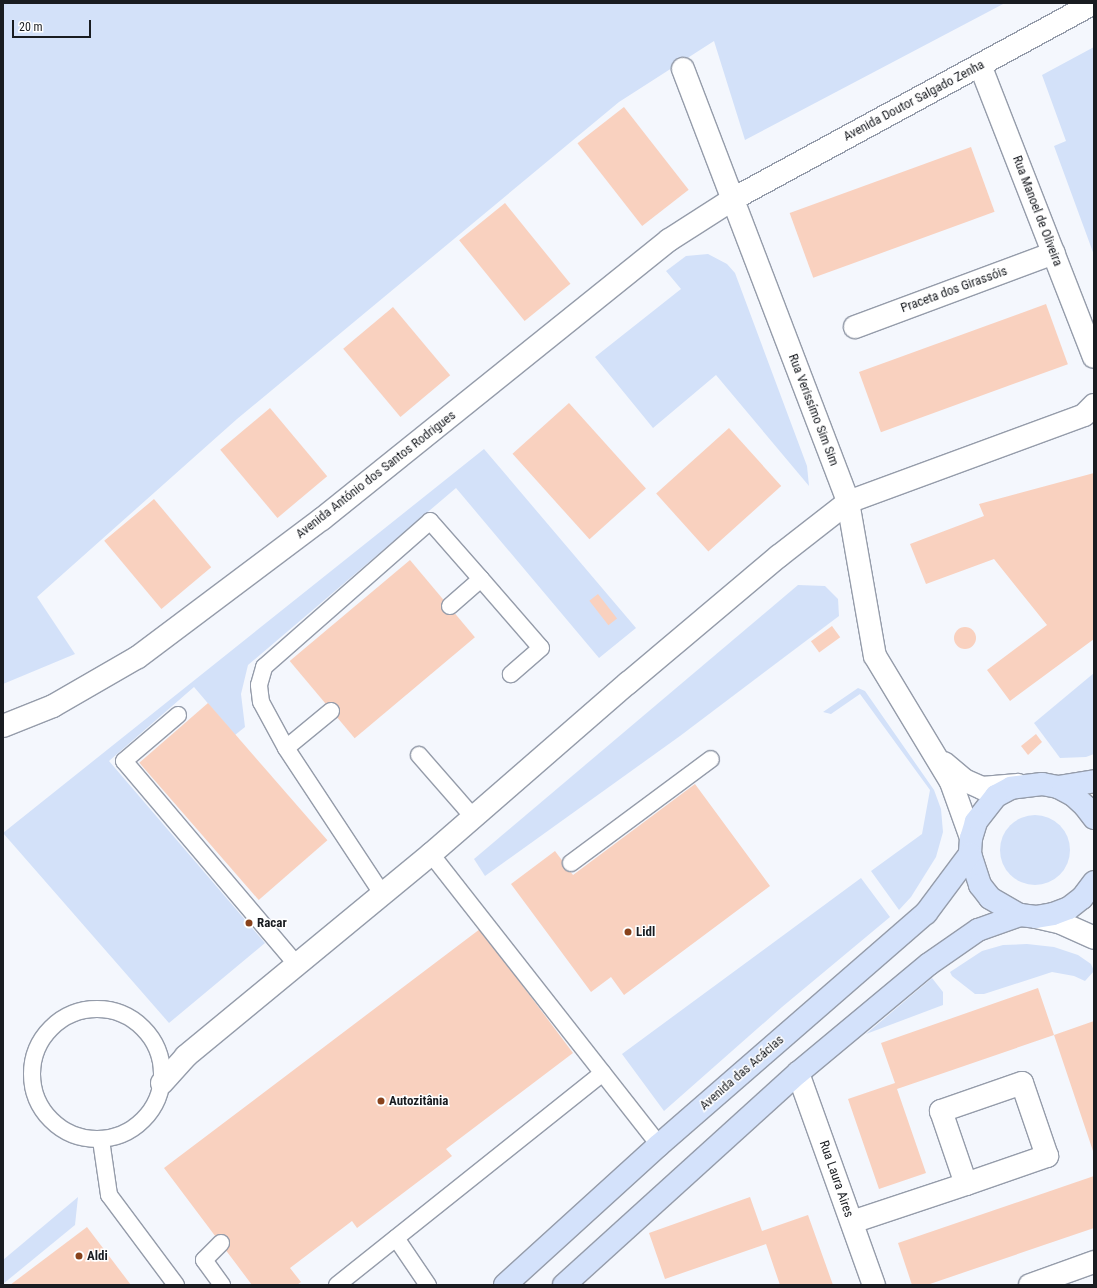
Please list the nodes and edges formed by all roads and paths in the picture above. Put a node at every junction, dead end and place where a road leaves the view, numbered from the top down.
1 (1094, 4) edge
2 (980, 65) junction
3 (683, 69) dead end
4 (733, 199) junction
5 (1054, 253) junction
6 (855, 327) dead end
7 (1094, 357) edge
8 (1094, 405) edge
9 (848, 502) junction
10 (481, 579) junction
11 (450, 606) dead end
12 (511, 674) dead end
13 (330, 711) dead end
14 (178, 715) dead end
15 (3, 726) edge
16 (286, 748) junction
17 (931, 752) junction
18 (419, 755) dead end
19 (711, 759) dead end
20 (1094, 781) edge
21 (1026, 784) junction
22 (1058, 787) junction
23 (473, 817) junction
24 (1094, 818) edge
25 (970, 846) junction
26 (431, 854) junction
27 (571, 863) dead end
28 (1094, 882) edge
29 (383, 894) junction
30 (1028, 916) junction
31 (1094, 938) edge
32 (296, 964) junction
33 (603, 1073) junction
34 (798, 1073) junction
35 (162, 1084) junction
36 (101, 1140) junction
37 (659, 1145) junction
38 (966, 1184) junction
39 (852, 1222) junction
40 (396, 1238) junction
41 (221, 1244) dead end
42 (1094, 1262) edge
43 (176, 1285) edge
44 (222, 1285) edge
45 (337, 1285) edge
46 (428, 1285) edge
47 (505, 1285) edge
48 (564, 1285) edge
49 (874, 1285) edge
50 (1030, 1285) edge

1 - 2 street, Avenida Doutor Salgado Zenha
2 - 4 street, Avenida Doutor Salgado Zenha
2 - 5 street, Rua Manoel de Oliveira
3 - 4 street, Rua Verissímo Sim Sim
4 - 9 street, Rua Verissímo Sim Sim
4 - 15 street, Avenida António dos Santos Rodrigues
5 - 6 street, Praceta dos Girassóis
5 - 7 street, Rua Manoel de Oliveira
8 - 9 street
9 - 17 street, Rua Verissímo Sim Sim
9 - 23 street
10 - 11 lane
10 - 12 lane
10 - 16 lane
13 - 16 lane
14 - 32 lane
16 - 29 lane
17 - 21 street, Rua Verissímo Sim Sim
17 - 25 street, Rua Verissímo Sim Sim
18 - 23 lane
19 - 27 lane
20 - 22 main road, Avenida das Acácias
21 - 22 main road, Avenida das Acácias
21 - 25 main road, Avenida das Acácias
22 - 24 main road, Avenida das Acácias
23 - 26 street
25 - 30 main road
25 - 37 main road, Avenida das Acácias
26 - 29 street
26 - 33 lane
28 - 30 main road
29 - 32 street
30 - 31 street
30 - 34 main road
32 - 35 street
33 - 37 lane
33 - 40 lane
34 - 39 street, Rua Laura Aires
34 - 48 main road
35 - 36 lane
35 - 36 lane
36 - 43 lane
37 - 47 main road, Avenida das Acácias
38 - 38 street
38 - 39 street
39 - 49 street, Rua Laura Aires
40 - 45 lane
40 - 46 lane
41 - 44 lane
42 - 50 street

